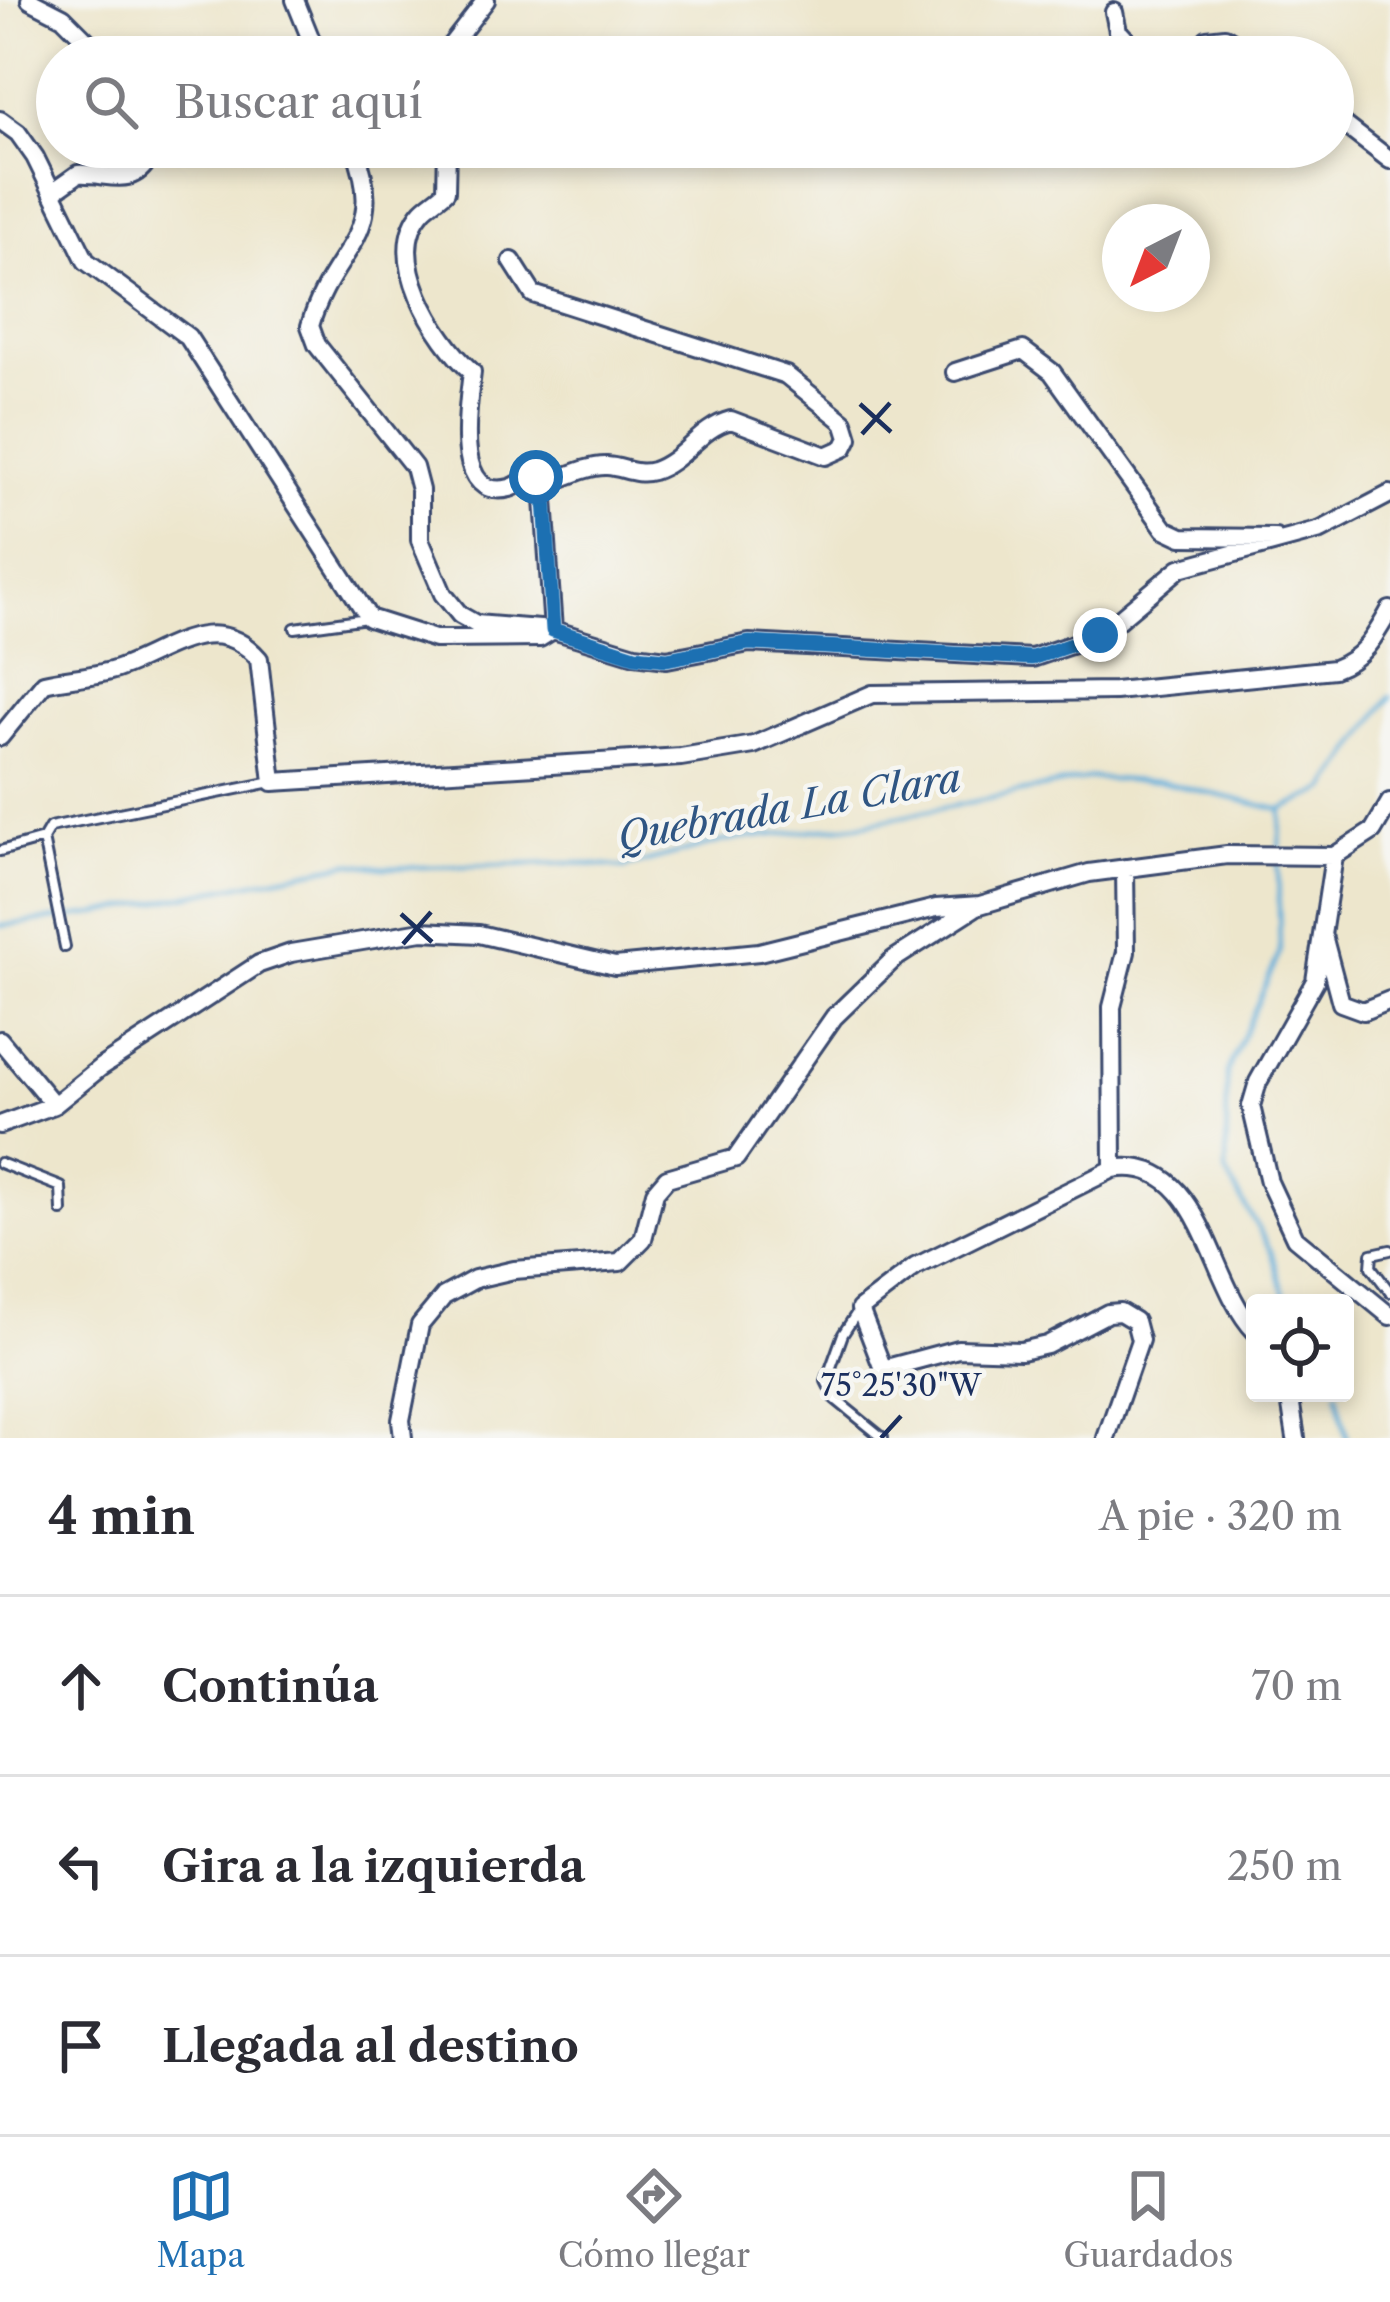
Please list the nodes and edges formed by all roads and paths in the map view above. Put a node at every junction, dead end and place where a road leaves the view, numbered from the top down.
1 (31, 0) edge
2 (296, 0) edge
3 (486, 0) edge
4 (1114, 12) dead end
5 (83, 36) edge
6 (310, 36) edge
7 (458, 36) edge
8 (1123, 36) edge
9 (0, 120) edge
10 (1354, 132) edge
11 (1390, 160) edge
12 (36, 162) edge
13 (40, 168) edge
14 (144, 168) edge
15 (362, 168) edge
16 (447, 168) edge
17 (54, 191) junction
18 (512, 261) dead end
19 (955, 372) dead end
20 (543, 485) junction
21 (1390, 494) edge
22 (1288, 539) junction
23 (1390, 610) edge
24 (369, 618) junction
25 (295, 628) dead end
26 (553, 630) junction
27 (0, 737) edge
28 (273, 782) junction
29 (1390, 802) edge
30 (44, 839) junction
31 (0, 851) edge
32 (1334, 856) junction
33 (1125, 868) junction
34 (980, 904) junction
35 (1323, 934) junction
36 (65, 947) dead end
37 (1390, 1000) edge
38 (0, 1040) edge
39 (54, 1105) junction
40 (0, 1125) edge
41 (0, 1163) edge
42 (1113, 1169) junction
43 (62, 1211) dead end
44 (1390, 1250) edge
45 (1390, 1292) edge
46 (860, 1309) junction
47 (1390, 1316) edge
48 (1246, 1318) edge
49 (1290, 1402) edge
50 (403, 1438) edge
51 (883, 1438) edge
52 (1106, 1438) edge
53 (1296, 1438) edge

1 - 5 street
2 - 6 street
3 - 7 street
4 - 8 street
9 - 12 street
10 - 11 street
13 - 17 street
14 - 17 street
15 - 26 street
16 - 20 street
17 - 24 street
18 - 20 street
19 - 22 street
20 - 26 street
21 - 22 street
22 - 26 street
23 - 28 street
24 - 25 lane
24 - 26 street
27 - 28 street
28 - 30 lane
29 - 32 street
30 - 31 lane
30 - 36 lane
32 - 33 street
32 - 35 street
33 - 34 street
33 - 42 street
34 - 39 street
34 - 50 street
35 - 37 street
35 - 47 street
38 - 39 street
39 - 40 street
41 - 43 lane
42 - 46 street
42 - 48 street
44 - 45 lane
46 - 51 lane
46 - 52 street
49 - 53 street

